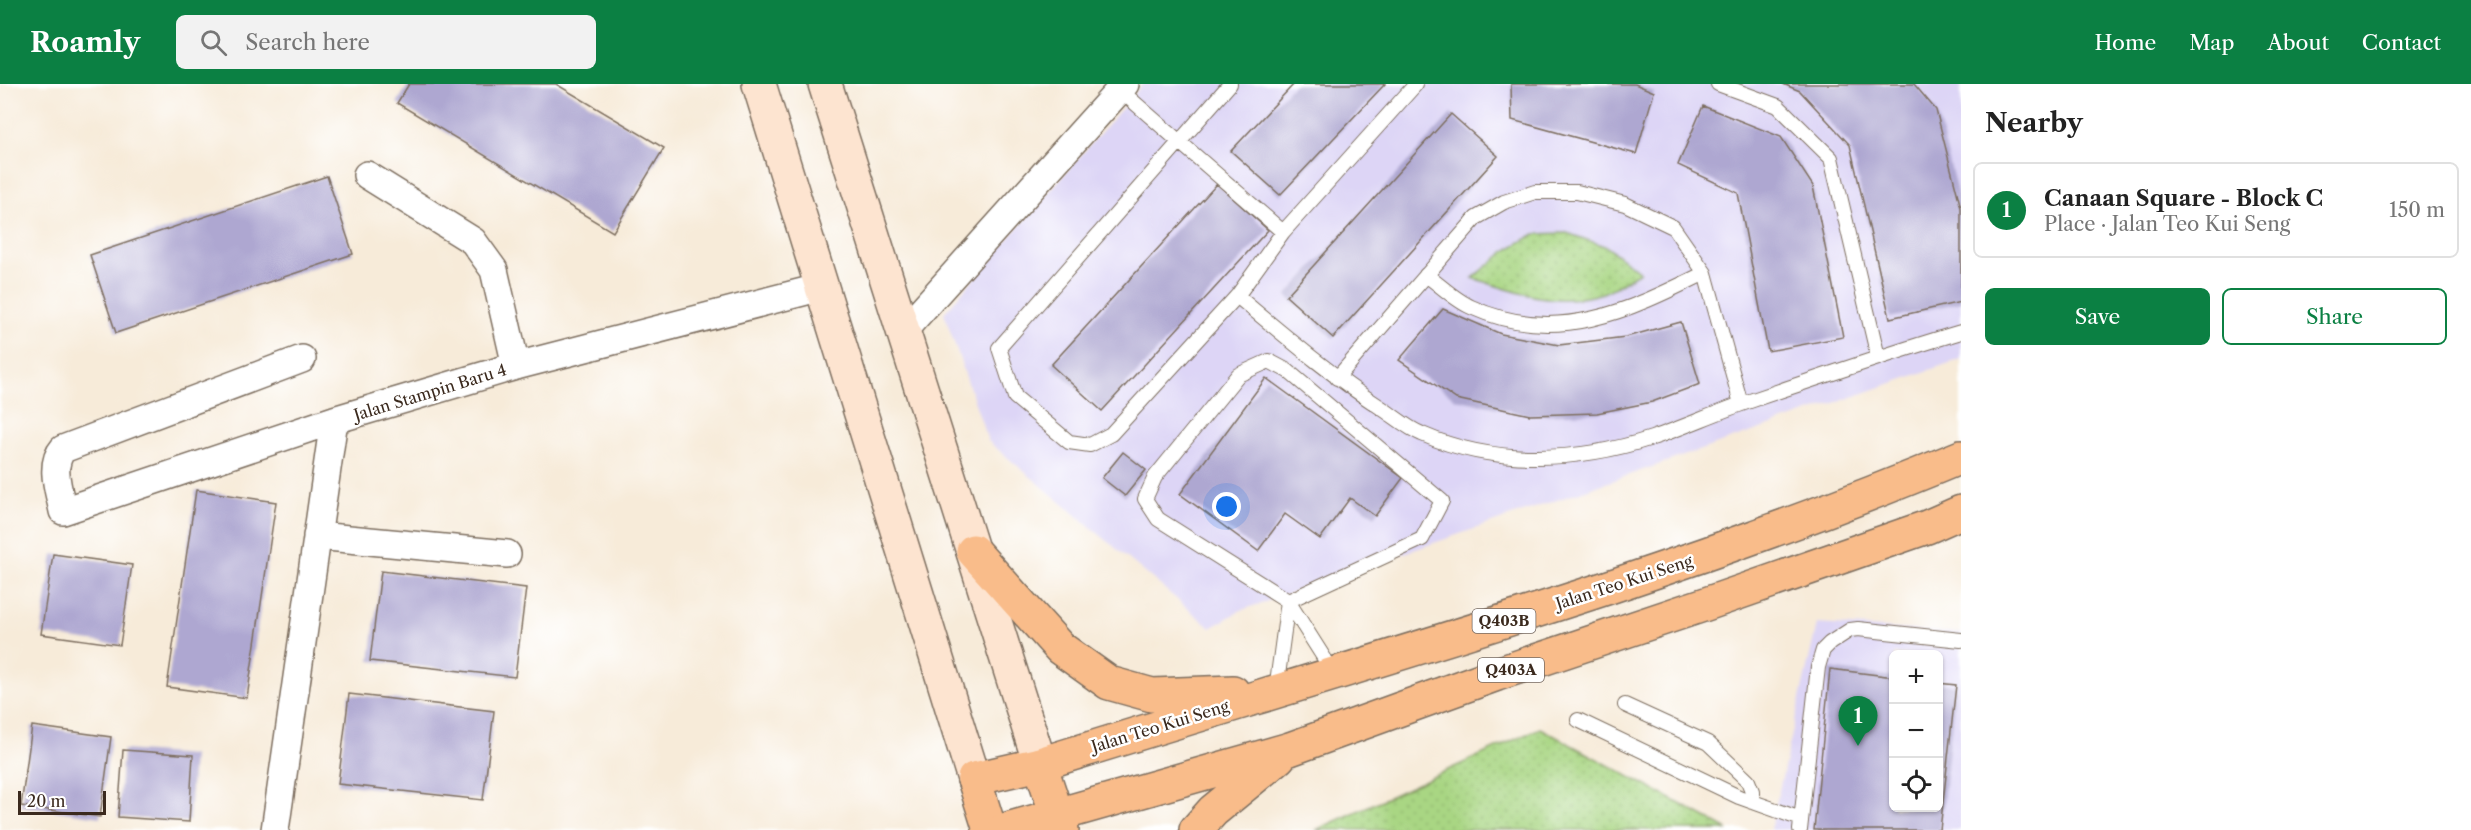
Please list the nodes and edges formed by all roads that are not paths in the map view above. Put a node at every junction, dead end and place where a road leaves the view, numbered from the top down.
1 (759, 84) edge
2 (825, 84) edge
3 (1230, 84) edge
4 (1416, 84) edge
5 (1718, 84) edge
6 (1123, 87) edge
7 (1178, 142) junction
8 (367, 175) dead end
9 (1283, 232) junction
10 (1705, 273) junction
11 (1426, 275) junction
12 (822, 287) junction
13 (1237, 296) junction
14 (903, 331) junction
15 (1961, 332) edge
16 (1878, 357) junction
17 (302, 360) dead end
18 (516, 366) junction
19 (1337, 378) junction
20 (1742, 404) junction
21 (334, 420) junction
22 (1961, 458) edge
23 (1961, 512) edge
24 (317, 536) junction
25 (973, 551) junction
26 (507, 554) dead end
27 (1288, 602) junction
28 (1961, 640) edge
29 (1333, 672) junction
30 (1276, 690) junction
31 (1625, 705) dead end
32 (1578, 720) dead end
33 (1290, 749) junction
34 (1040, 764) junction
35 (974, 779) junction
36 (1752, 802) junction
37 (1059, 822) edge
38 (1800, 825) edge
39 (275, 830) edge
40 (990, 830) edge
41 (1004, 830) edge
42 (1196, 830) edge

1 - 12 main road
2 - 14 main road
3 - 7 lane
4 - 9 lane
5 - 16 lane
6 - 7 lane
6 - 14 street
7 - 9 lane
7 - 13 lane
8 - 18 street
9 - 13 lane
10 - 11 lane
10 - 11 lane
10 - 20 lane
11 - 19 lane
12 - 18 street, Jalan Stampin Baru 4
12 - 35 main road
13 - 19 lane
14 - 25 main road
15 - 16 lane
16 - 20 lane
17 - 21 street
18 - 21 street, Jalan Stampin Baru 4
19 - 20 lane
21 - 24 street, Jalan Stampin Baru 4
22 - 29 main road, Jalan Teo Kui Seng / Q403B
23 - 33 main road, Q403A
24 - 26 street
24 - 39 street, Jalan Stampin Baru 4
25 - 30 main road
25 - 34 main road
27 - 27 lane
27 - 29 lane
27 - 30 lane
28 - 38 lane
29 - 30 main road, Jalan Teo Kui Seng / Q403B
30 - 34 main road, Jalan Teo Kui Seng / Q403B
31 - 36 lane
32 - 36 lane
33 - 37 main road, Q403A
33 - 42 main road
34 - 35 main road, Q403B
34 - 37 main road
35 - 40 main road
36 - 38 lane
37 - 41 main road, Q403A

